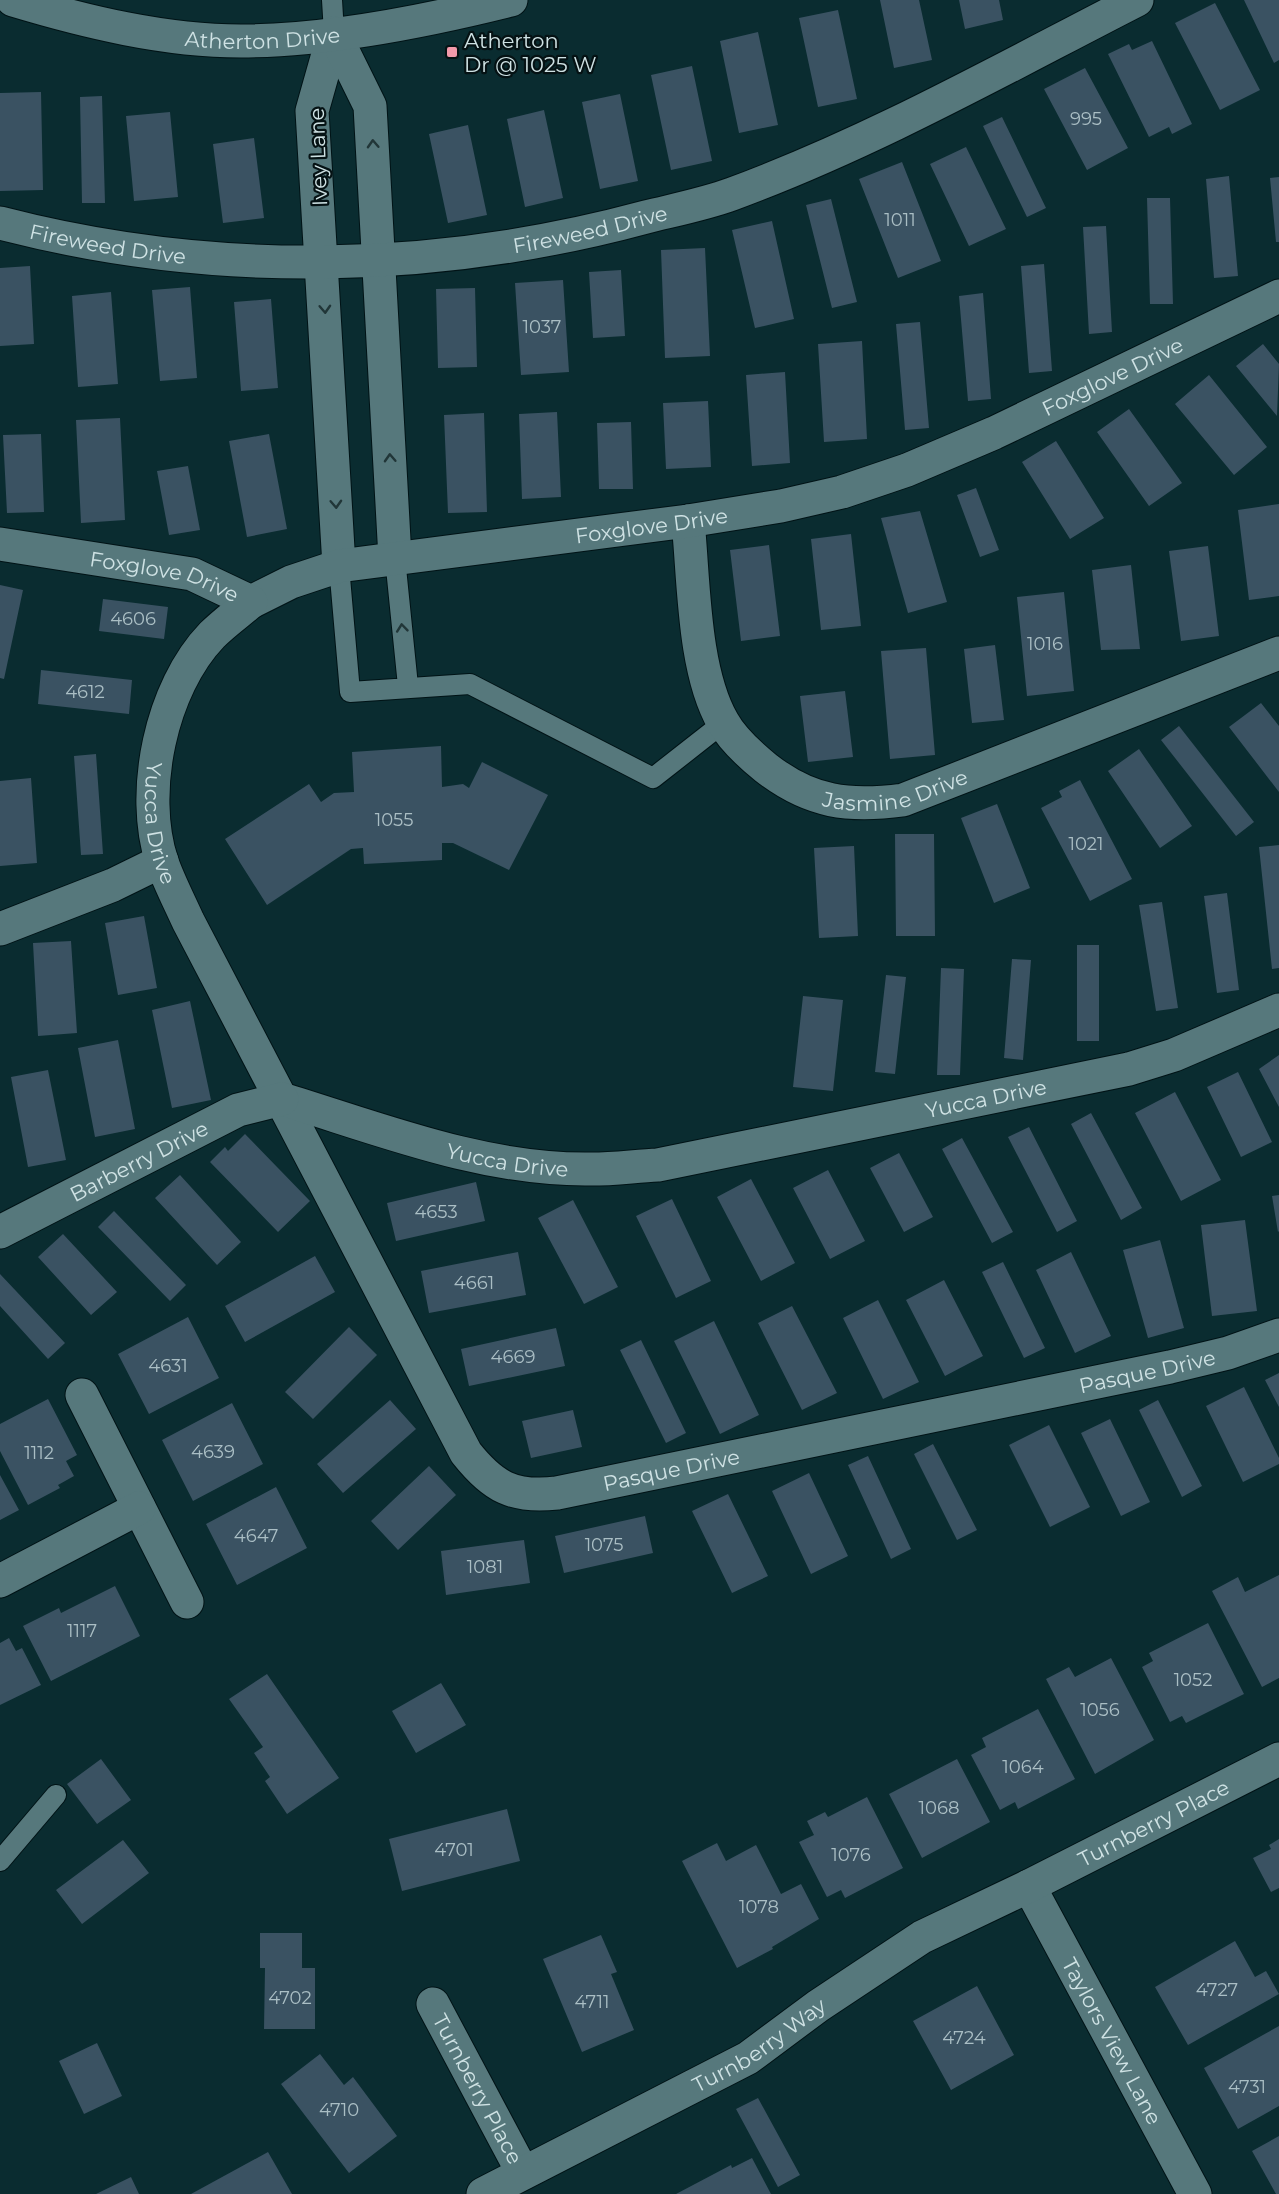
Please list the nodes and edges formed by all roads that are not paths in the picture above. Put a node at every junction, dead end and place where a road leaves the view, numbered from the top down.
1 (13, 0) edge
2 (332, 0) edge
3 (511, 0) edge
4 (1137, 0) edge
5 (334, 33) junction
6 (0, 223) edge
7 (379, 259) junction
8 (323, 263) junction
9 (1279, 296) edge
10 (688, 521) junction
11 (0, 544) edge
12 (395, 558) junction
13 (339, 566) junction
14 (251, 602) junction
15 (1279, 653) edge
16 (408, 686) junction
17 (723, 723) junction
18 (162, 861) junction
19 (0, 929) edge
20 (1279, 1010) edge
21 (282, 1099) junction
22 (0, 1232) edge
23 (1279, 1335) edge
24 (82, 1395) dead end
25 (139, 1508) junction
26 (0, 1581) edge
27 (187, 1602) dead end
28 (1279, 1759) edge
29 (56, 1795) dead end
30 (0, 1861) edge
31 (1029, 1886) junction
32 (433, 2004) dead end
33 (523, 2173) junction
34 (483, 2194) edge
35 (1195, 2194) edge

1 - 5 street, Atherton Drive
2 - 5 lane
3 - 5 street, Atherton Drive
4 - 7 street, Fireweed Drive
7 -> 5 street
5 - 8 street, Ivey Lane
6 - 8 street, Fireweed Drive
7 - 8 street, Fireweed Drive
12 -> 7 street
8 -> 13 street, Ivey Lane
9 - 10 street, Foxglove Drive
10 - 12 street, Foxglove Drive
10 - 17 street, Jasmine Drive
11 - 14 street, Foxglove Drive
12 - 13 street, Foxglove Drive
16 -> 12 lane
13 - 14 street, Foxglove Drive
13 - 16 lane
14 - 18 street, Yucca Drive
15 - 17 street, Jasmine Drive
16 - 17 lane
18 - 19 street
18 - 21 street, Yucca Drive
20 - 21 street, Yucca Drive
21 - 22 street, Barberry Drive
21 - 23 street, Pasque Drive
24 - 25 street
25 - 26 street
25 - 27 street
28 - 31 street, Turnberry Place
29 - 30 lane
31 - 33 street, Turnberry Way
31 - 35 street, Taylors View Lane
32 - 33 street, Turnberry Place
33 - 34 street, Turnberry Way

